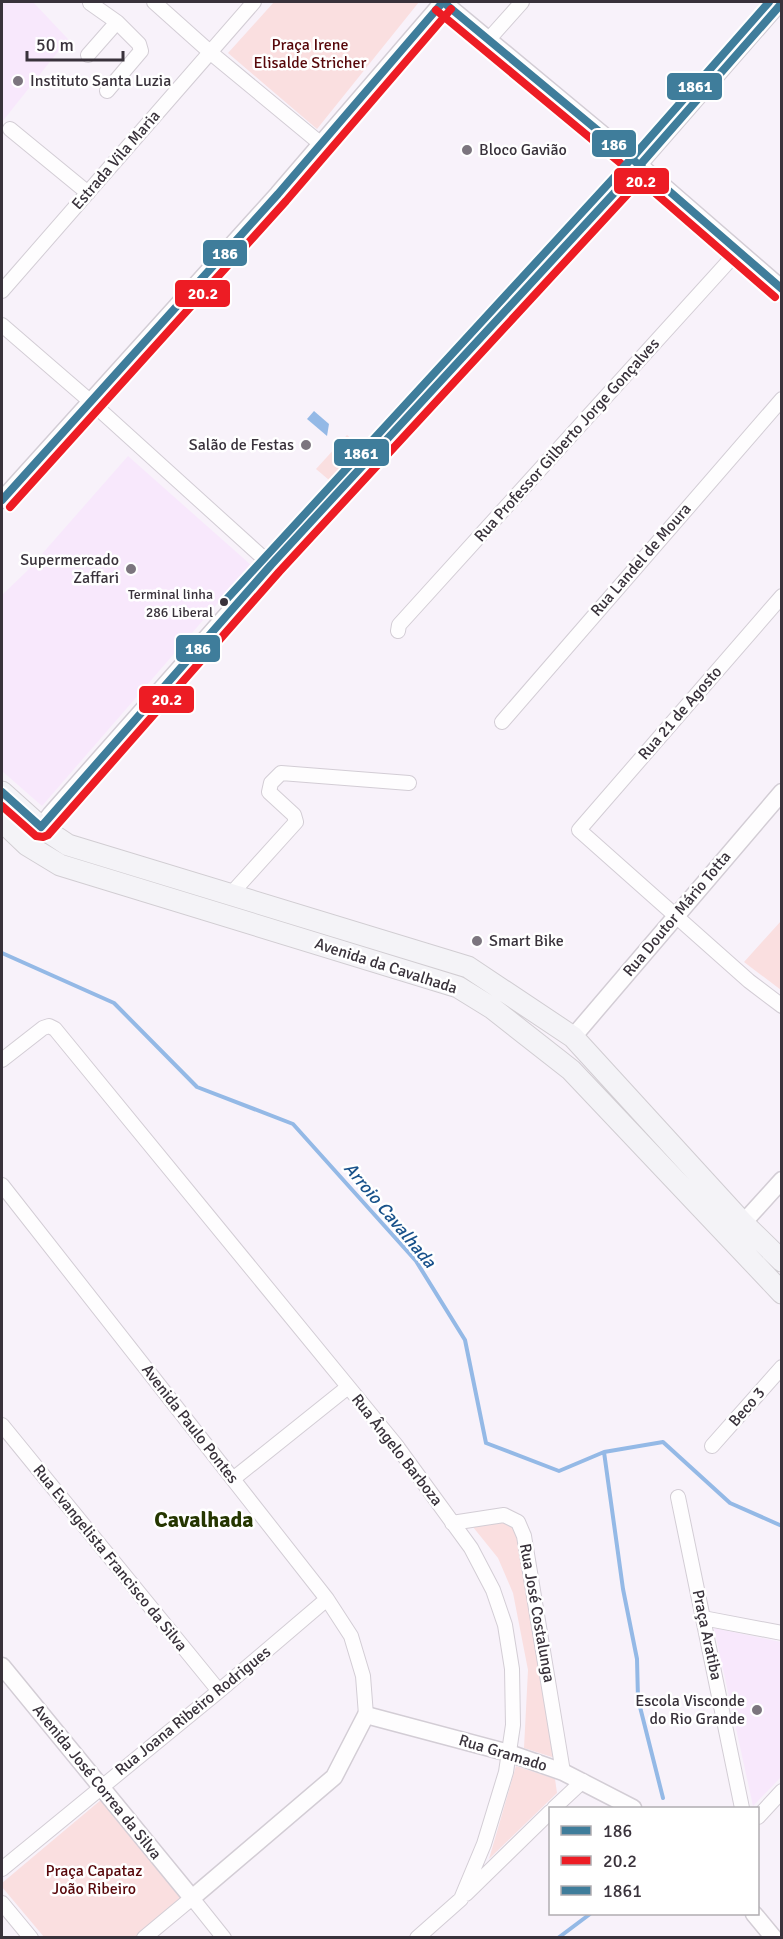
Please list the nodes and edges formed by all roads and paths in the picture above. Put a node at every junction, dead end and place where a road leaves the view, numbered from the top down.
1 (90, 2) edge
2 (154, 2) edge
3 (254, 2) edge
4 (443, 2) edge
5 (522, 2) edge
6 (782, 2) edge
7 (117, 22) junction
8 (489, 39) junction
9 (211, 53) junction
10 (88, 55) dead end
11 (107, 91) dead end
12 (10, 129) dead end
13 (321, 144) junction
14 (640, 165) junction
15 (88, 193) junction
16 (738, 251) junction
17 (782, 289) edge
18 (2, 291) edge
19 (2, 326) edge
20 (782, 399) edge
21 (90, 402) junction
22 (2, 500) edge
23 (271, 565) junction
24 (782, 596) edge
25 (398, 630) dead end
26 (502, 722) dead end
27 (409, 783) dead end
28 (2, 792) edge
29 (782, 792) edge
30 (2, 821) edge
31 (41, 827) junction
32 (27, 845) junction
33 (230, 895) junction
34 (675, 917) junction
35 (782, 1006) edge
36 (492, 1008) junction
37 (573, 1037) junction
38 (2, 1060) edge
39 (782, 1180) edge
40 (2, 1185) edge
41 (743, 1223) junction
42 (782, 1261) edge
43 (782, 1293) edge
44 (782, 1367) edge
45 (348, 1387) junction
46 (2, 1425) edge
47 (712, 1446) dead end
48 (233, 1479) junction
49 (678, 1497) dead end
50 (452, 1523) junction
51 (327, 1599) junction
52 (703, 1618) junction
53 (782, 1633) edge
54 (2, 1666) edge
55 (219, 1692) junction
56 (366, 1715) junction
57 (508, 1753) junction
58 (563, 1772) junction
59 (583, 1781) junction
60 (100, 1787) junction
61 (782, 1791) edge
62 (556, 1807) edge
63 (629, 1807) edge
64 (742, 1807) edge
65 (549, 1813) edge
66 (759, 1816) edge
67 (2, 1869) edge
68 (192, 1898) junction
69 (461, 1899) junction
70 (2, 1903) edge
71 (755, 1915) edge
72 (31, 1938) edge
73 (144, 1938) edge
74 (224, 1938) edge
75 (417, 1938) edge
76 (774, 1938) edge

1 - 7 street
2 - 9 street
3 - 9 street, Estrada Vila Maria
4 - 8 street
4 - 13 street
5 - 8 street
6 - 14 street
7 - 10 street
7 - 11 street
8 - 14 street
9 - 13 street
9 - 15 street, Estrada Vila Maria
12 - 15 street
13 - 21 street
14 - 16 street
14 - 23 street
15 - 18 street, Estrada Vila Maria
16 - 17 street
16 - 25 street, Rua Professor Gilberto Jorge Gonçalves
19 - 21 street
20 - 26 street, Rua Landel de Moura
21 - 22 street
21 - 23 street
23 - 31 street
24 - 34 street, Rua 21 de Agosto
27 - 33 street
28 - 31 main road, Avenida da Cavalhada
29 - 34 street, Rua Doutor Mário Totta
30 - 32 main road, Avenida da Cavalhada
31 - 32 street
31 - 33 main road, Avenida da Cavalhada
32 - 36 main road, Avenida da Cavalhada
33 - 37 main road, Avenida da Cavalhada
34 - 35 street
34 - 37 street, Rua Doutor Mário Totta
36 - 37 main road
36 - 43 main road, Avenida da Cavalhada
37 - 41 main road, Avenida da Cavalhada
38 - 45 street, Rua Ângelo Barboza
39 - 41 street
40 - 48 street, Avenida Paulo Pontes
41 - 42 main road, Avenida da Cavalhada
44 - 47 street, Beco 3
45 - 48 street
45 - 50 street, Rua Ângelo Barboza
46 - 55 street, Rua Evangelista Francisco da Silva
48 - 51 street, Avenida Paulo Pontes
49 - 52 street, Praça Aratiba
50 - 57 street, Rua Ângelo Barboza
50 - 58 street, Rua José Costalunga
51 - 55 street, Rua Joana Ribeiro Rodrigues
51 - 56 street, Avenida Paulo Pontes
52 - 53 street
52 - 64 street, Praça Aratiba
54 - 60 street, Avenida José Correa da Silva
55 - 60 street, Rua Joana Ribeiro Rodrigues
56 - 57 street, Rua Gramado
56 - 68 street
57 - 58 street, Rua Gramado
57 - 69 street, Rua Ângelo Barboza
58 - 59 street, Rua Gramado
59 - 62 street
59 - 63 street, Rua Gramado
60 - 67 street, Rua Joana Ribeiro Rodrigues
60 - 68 street, Avenida José Correa da Silva
61 - 66 street
65 - 69 street
68 - 73 street
68 - 74 street
69 - 75 street, Rua Ângelo Barboza
70 - 72 street
71 - 76 street

